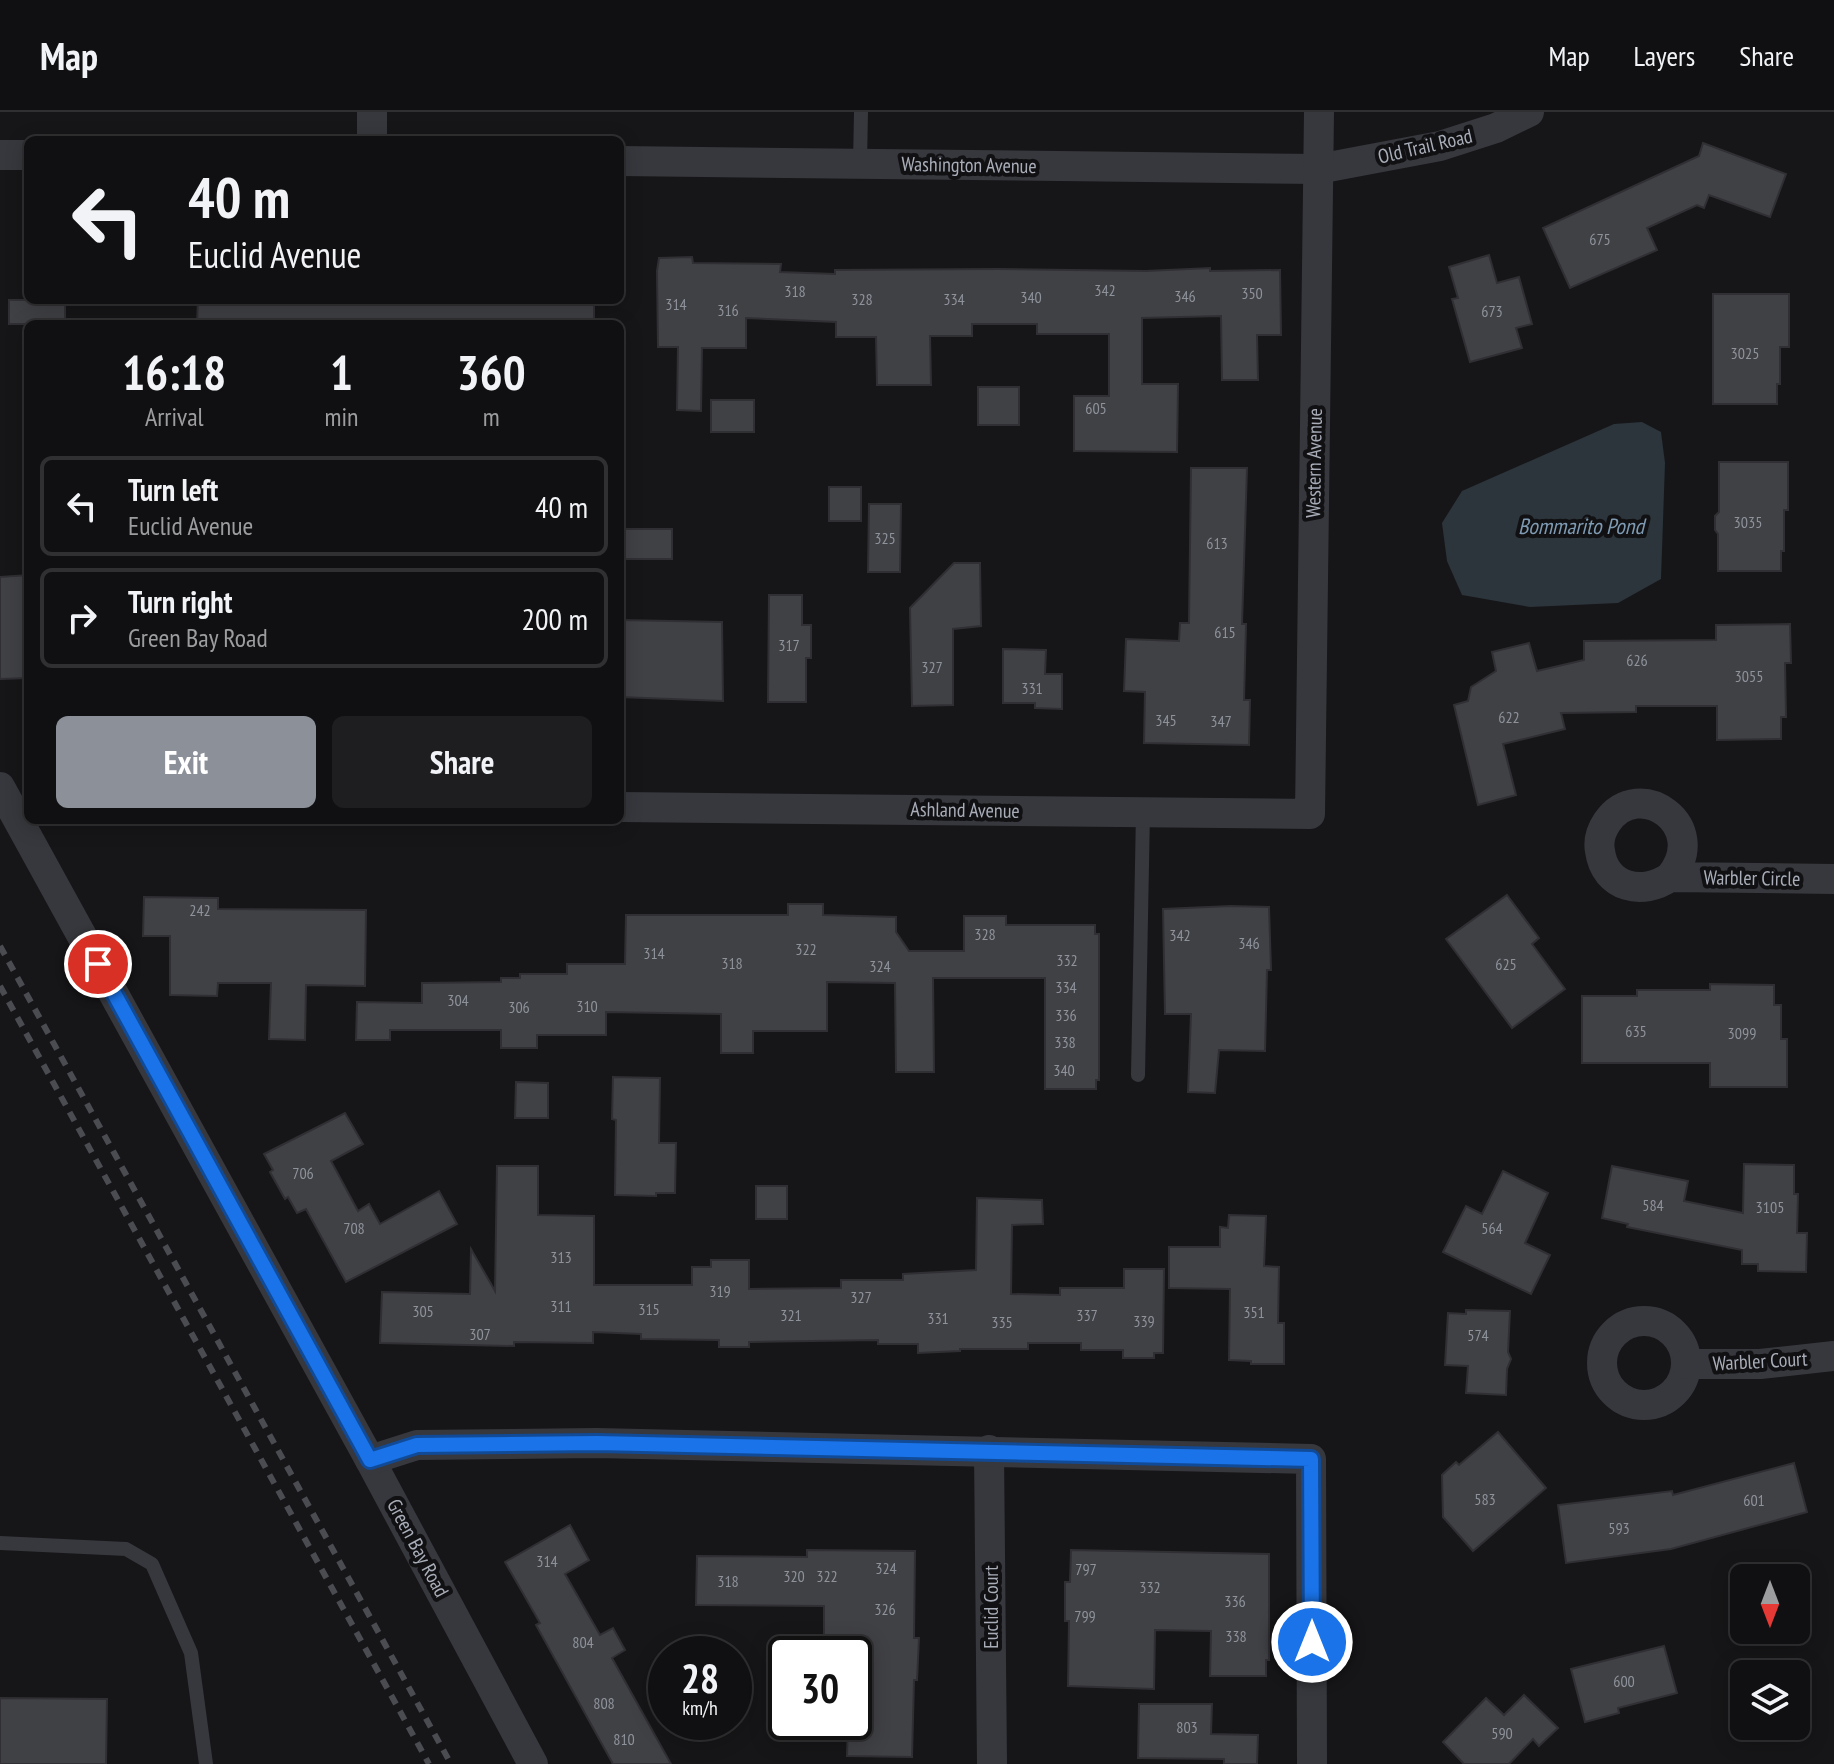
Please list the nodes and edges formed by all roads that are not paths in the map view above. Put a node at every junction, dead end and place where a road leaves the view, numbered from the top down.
1 (372, 112) edge
2 (861, 112) edge
3 (1319, 112) edge
4 (1529, 112) edge
5 (372, 136) edge
6 (0, 155) edge
7 (24, 155) edge
8 (624, 161) edge
9 (860, 163) junction
10 (1318, 169) junction
11 (12, 796) edge
12 (624, 807) edge
13 (1143, 812) junction
14 (1310, 814) joint
15 (24, 818) edge
16 (27, 824) edge
17 (1670, 877) dead end
18 (1834, 879) edge
19 (1138, 1075) dead end
20 (1834, 1356) edge
21 (1686, 1364) dead end
22 (989, 1450) junction
23 (370, 1460) junction
24 (0, 1543) edge
25 (206, 1764) edge
26 (533, 1764) edge
27 (992, 1764) edge
28 (1312, 1764) edge

1 - 5 street
2 - 9 lane
3 - 10 street, Western Avenue
4 - 10 street, Old Trail Road
6 - 7 street
8 - 9 street, Washington Avenue
9 - 10 street, Washington Avenue
10 - 14 street, Western Avenue
11 - 15 street, Green Bay Road
12 - 13 street, Ashland Avenue
13 - 14 street, Ashland Avenue
13 - 19 lane
16 - 23 street, Green Bay Road
17 - 18 street, Warbler Circle
20 - 21 street, Warbler Court
22 - 23 street
22 - 27 street, Euclid Court
22 - 28 street
23 - 26 street, Green Bay Road
24 - 25 lane

